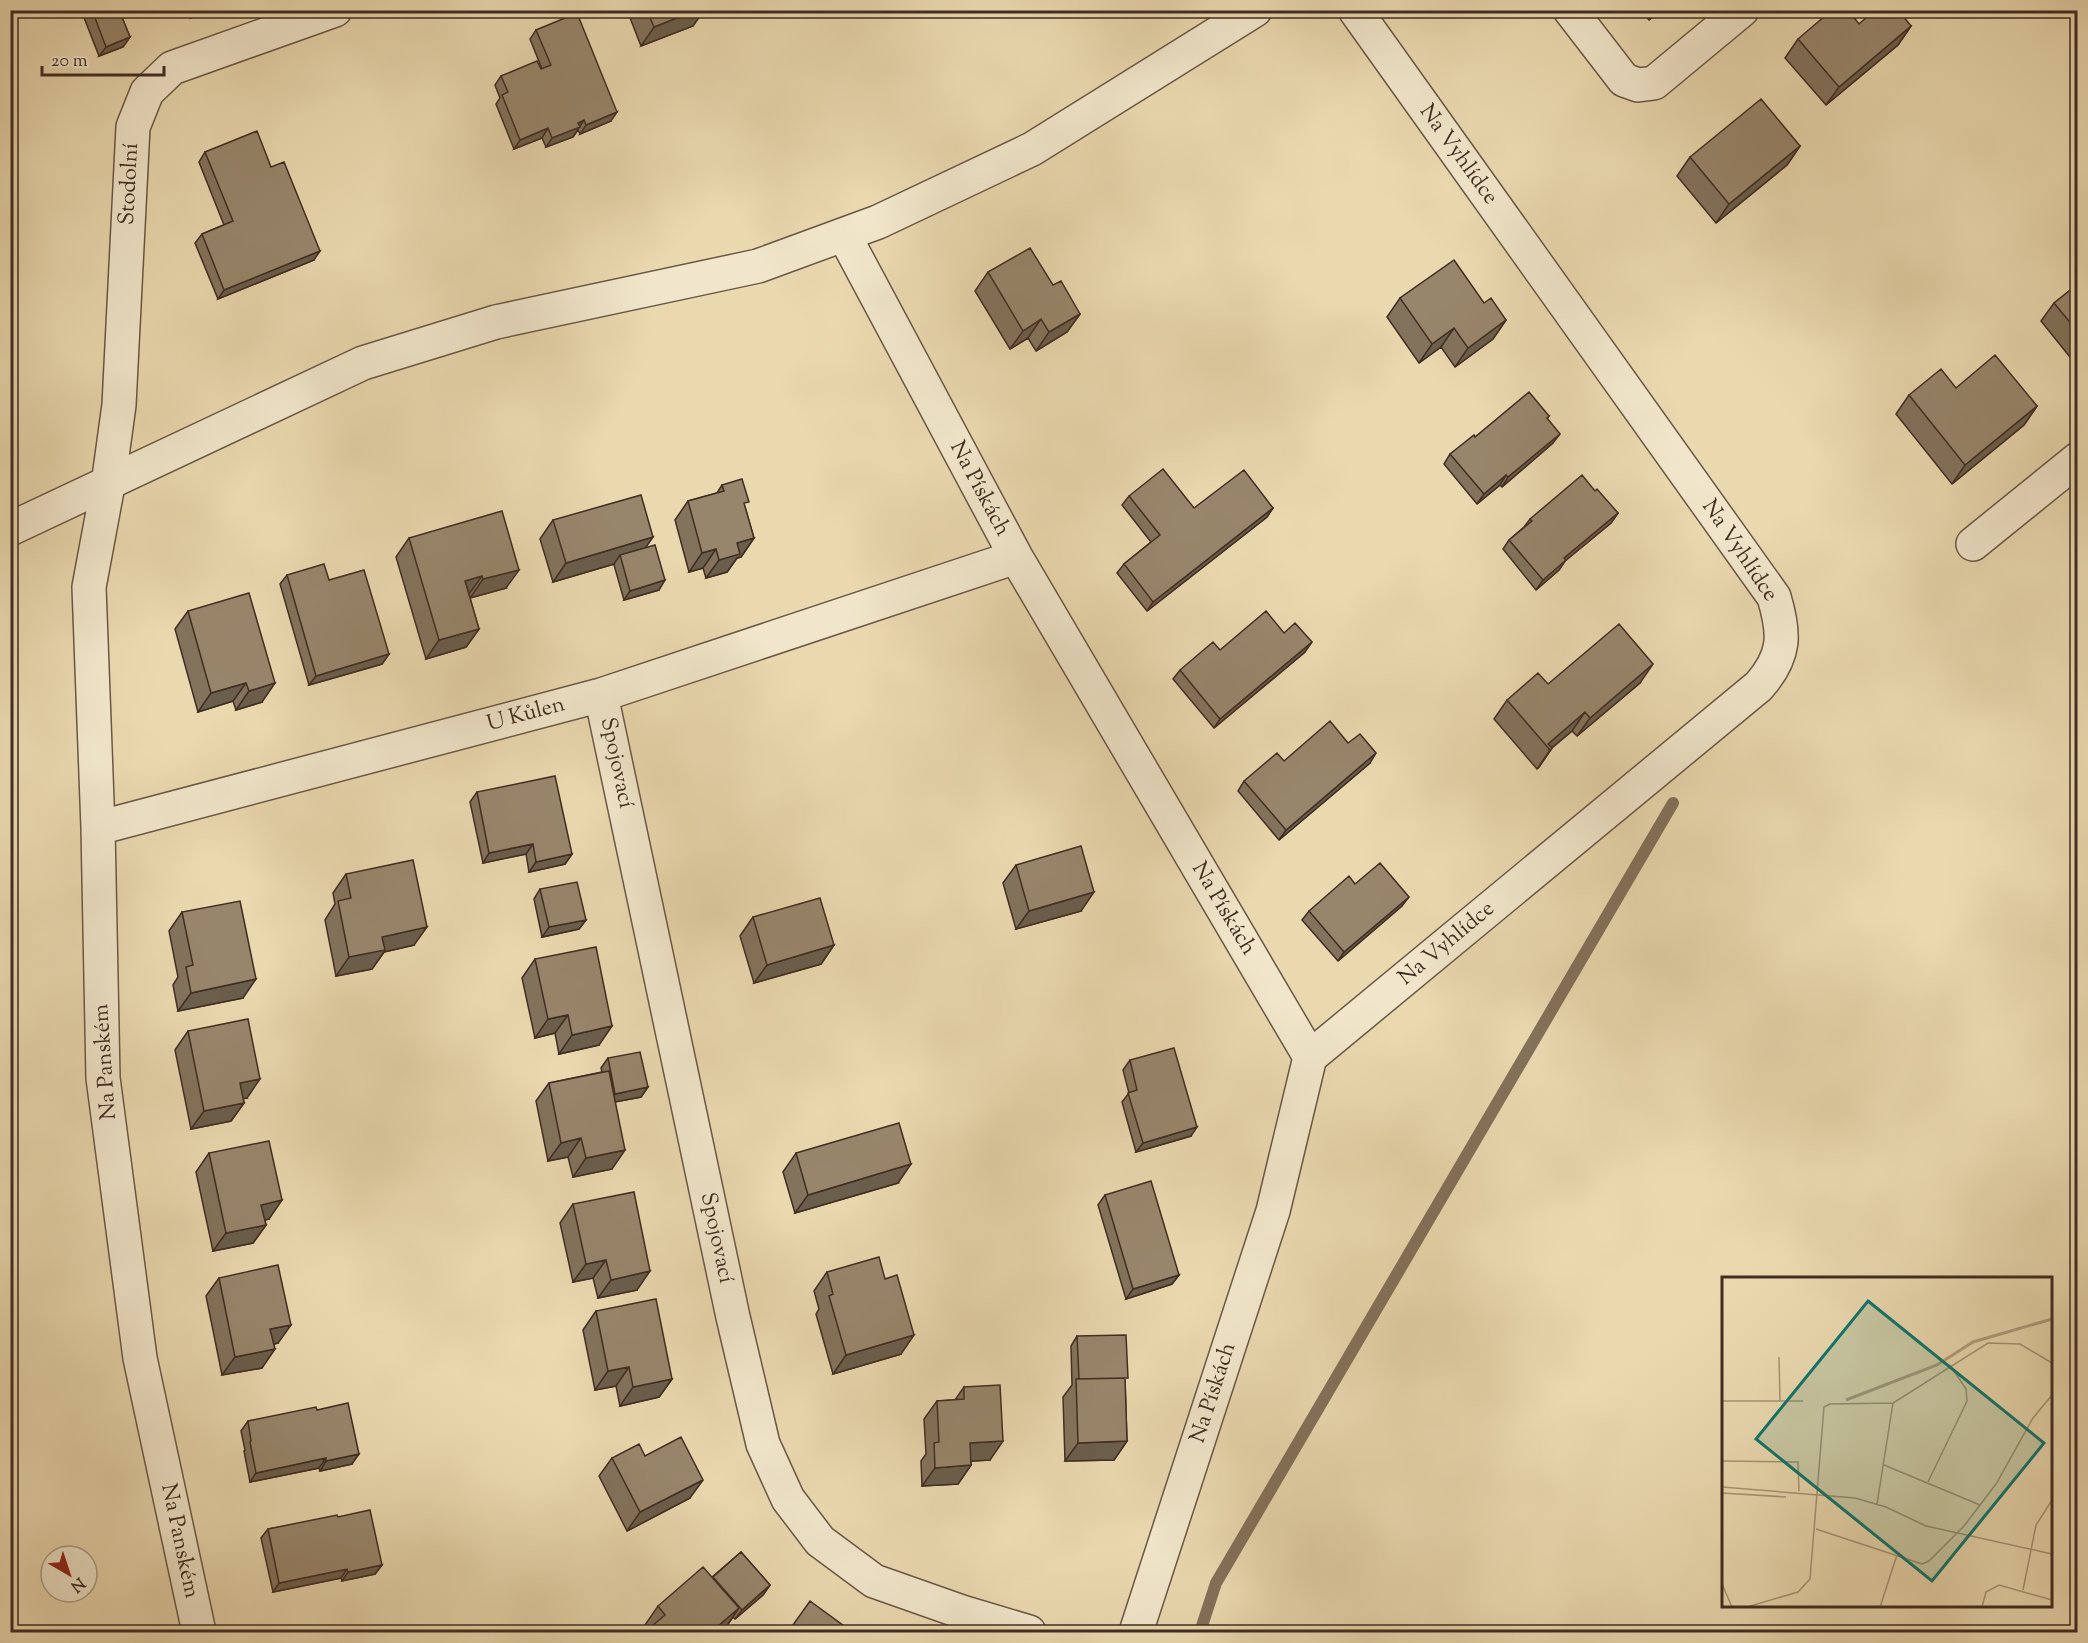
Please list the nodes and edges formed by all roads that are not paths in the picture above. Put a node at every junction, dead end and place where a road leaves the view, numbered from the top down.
1 (335, 10) edge
2 (1255, 10) edge
3 (1355, 10) edge
4 (1570, 10) edge
5 (1742, 10) edge
6 (844, 235) junction
7 (2078, 459) edge
8 (108, 484) junction
9 (10, 529) edge
10 (1973, 544) dead end
11 (1016, 557) junction
12 (601, 695) junction
13 (98, 828) junction
14 (1310, 1057) junction
15 (199, 1632) edge
16 (1029, 1632) edge
17 (1136, 1632) edge

1 - 8 street, Stodolní
2 - 6 street
3 - 14 street, Na Vyhlídce
4 - 5 street
6 - 8 street
6 - 11 street, Na Pískách
7 - 10 street
8 - 9 street
8 - 13 street, Na Panském
11 - 12 street, U Kůlen
11 - 14 street, Na Pískách
12 - 13 street, U Kůlen
12 - 16 street, Spojovací
13 - 15 street, Na Panském
14 - 17 street, Na Pískách

